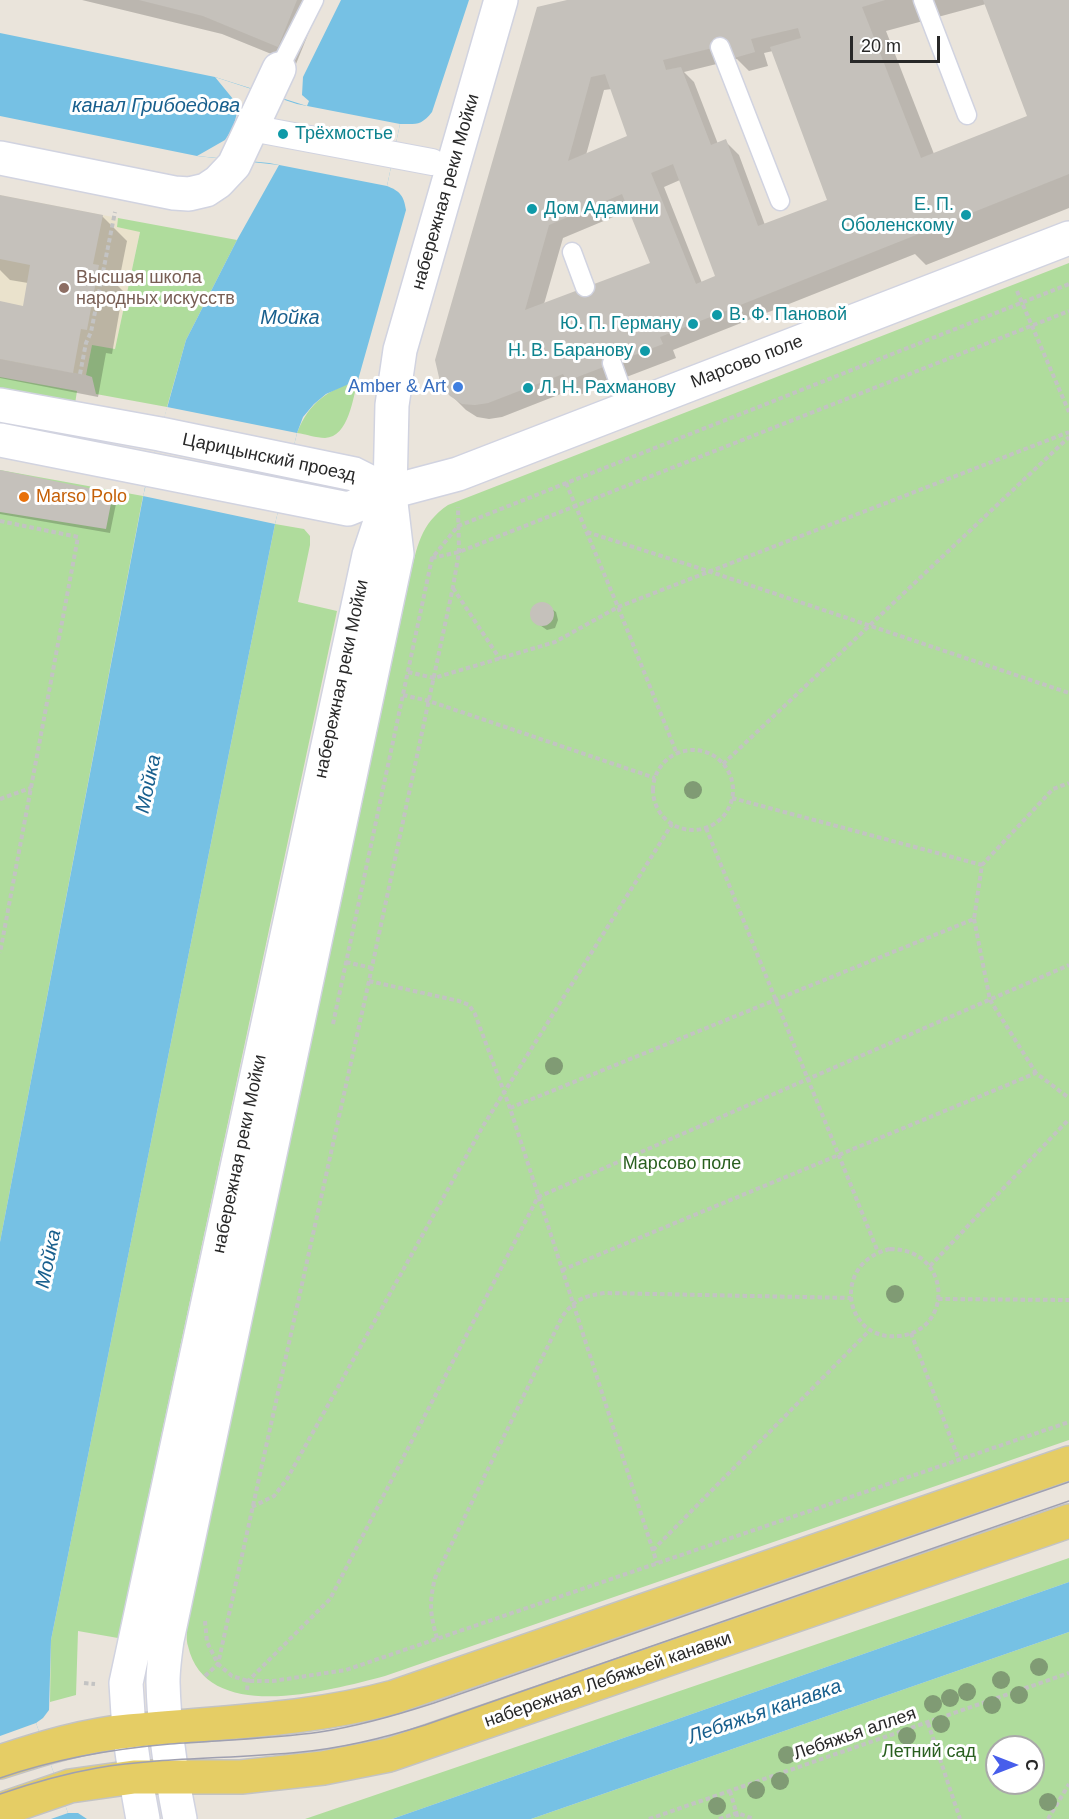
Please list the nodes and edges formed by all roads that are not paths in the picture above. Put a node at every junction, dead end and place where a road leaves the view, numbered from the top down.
1 (314, 0) edge
2 (501, 0) edge
3 (923, 0) edge
4 (720, 47) dead end
5 (274, 81) joint
6 (967, 115) dead end
7 (252, 128) junction
8 (0, 158) edge
9 (432, 162) dead end
10 (780, 201) dead end
11 (1069, 238) edge
12 (572, 252) dead end
13 (585, 287) dead end
14 (612, 363) dead end
15 (0, 405) edge
16 (628, 408) junction
17 (0, 440) edge
18 (390, 492) junction
19 (1069, 1463) edge
20 (1069, 1521) edge
21 (167, 1728) junction
22 (128, 1731) junction
23 (0, 1762) edge
24 (134, 1777) junction
25 (172, 1777) junction
26 (0, 1810) edge
27 (143, 1819) edge
28 (180, 1819) edge

1 - 5 lane
2 - 18 main road, набережная реки Мойки
3 - 6 lane
4 - 10 lane
5 - 7 main road
7 - 8 main road
7 - 9 street
11 - 16 main road, Марсово поле
12 - 13 lane
14 - 16 lane
15 - 18 main road, Царицынский проезд
16 - 18 main road, Марсово поле
17 - 18 main road, Царицынский проезд
18 - 21 main road, набережная реки Мойки
18 - 22 main road, набережная реки Мойки
19 - 21 main road
20 - 25 main road, набережная Лебяжьей канавки
21 - 22 main road
21 - 25 main road, набережная реки Мойки
22 - 23 main road
22 - 24 main road, набережная реки Мойки
24 - 25 main road, набережная Лебяжьей канавки
24 - 26 main road, набережная Лебяжьей канавки
24 - 27 main road, набережная реки Мойки
25 - 28 main road, набережная реки Мойки

